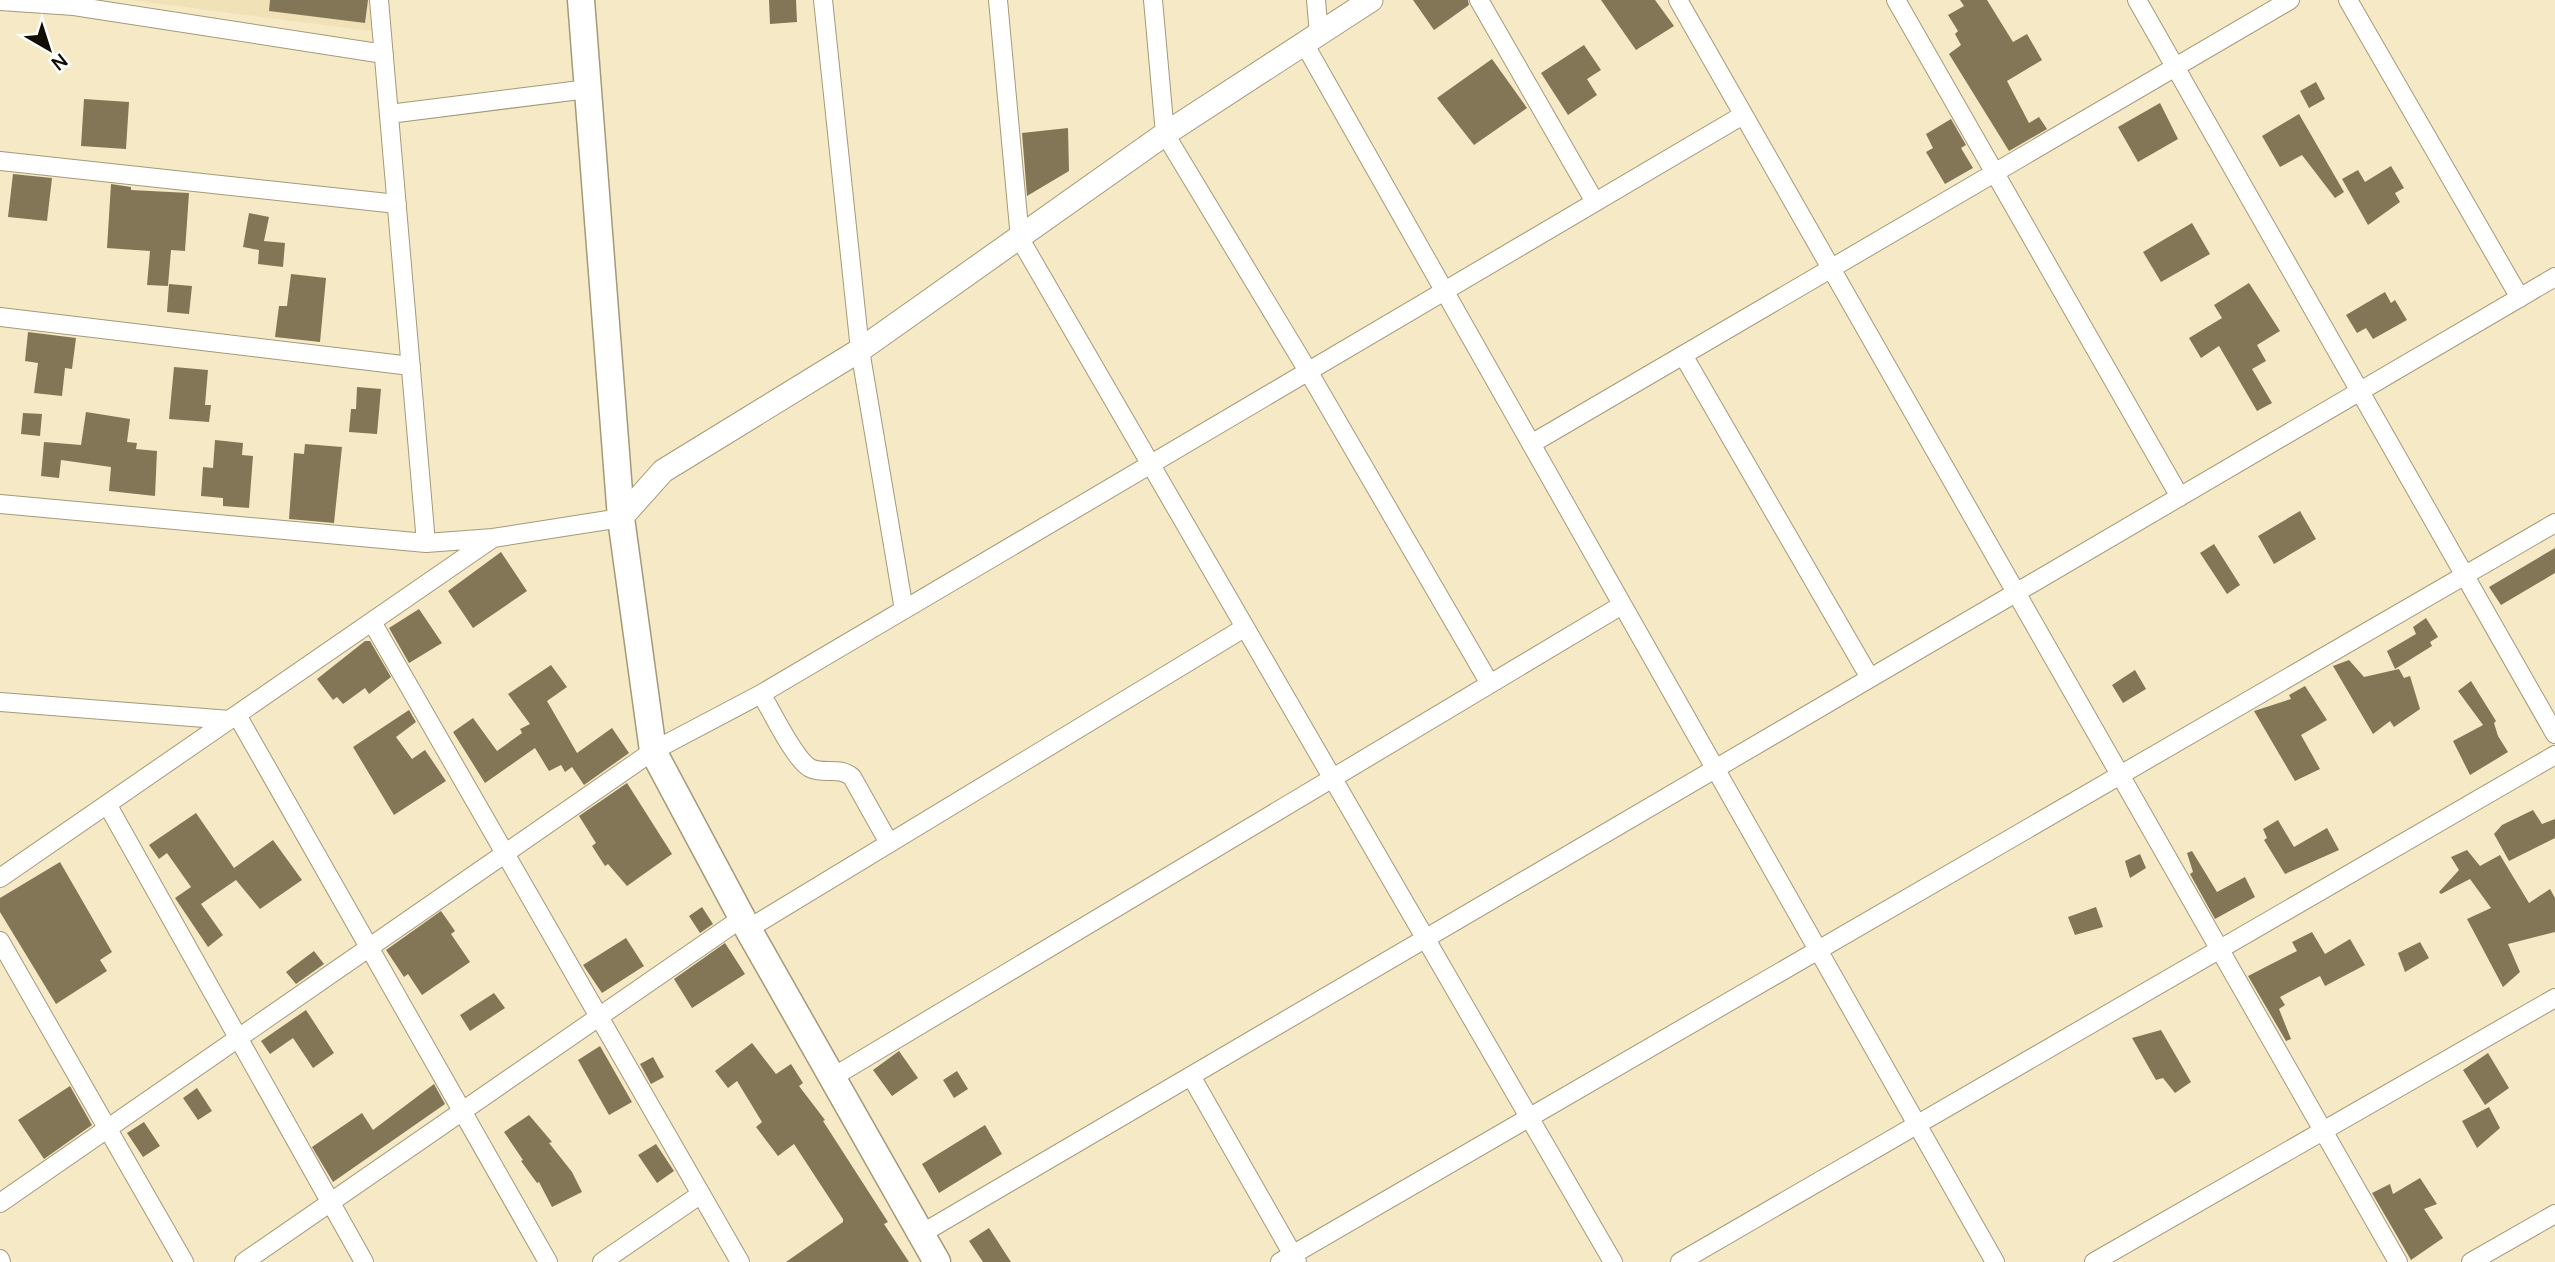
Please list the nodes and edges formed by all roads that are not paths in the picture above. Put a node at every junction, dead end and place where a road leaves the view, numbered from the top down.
1 (379, 0) edge
2 (581, 0) edge
3 (823, 0) edge
4 (998, 0) edge
5 (1153, 0) edge
6 (1316, 0) edge
7 (1371, 0) edge
8 (1479, 0) edge
9 (1678, 0) edge
10 (1896, 0) edge
11 (2137, 0) edge
12 (2290, 0) edge
13 (2348, 0) edge
14 (0, 1) edge
15 (74, 3) edge
16 (1312, 40) junction
17 (384, 54) junction
18 (2175, 67) junction
19 (588, 89) junction
20 (389, 114) junction
21 (1743, 115) junction
22 (1165, 134) junction
23 (0, 161) edge
24 (1995, 173) junction
25 (1595, 202) junction
26 (397, 204) junction
27 (1020, 239) junction
28 (1831, 269) junction
29 (2555, 277) edge
30 (1444, 291) junction
31 (2519, 298) junction
32 (0, 317) edge
33 (860, 349) junction
34 (1684, 355) junction
35 (411, 366) junction
36 (1308, 371) junction
37 (2360, 391) junction
38 (1531, 444) junction
39 (1150, 465) junction
40 (2180, 496) junction
41 (0, 504) edge
42 (621, 518) junction
43 (2555, 523) edge
44 (494, 538) junction
45 (426, 544) junction
46 (2465, 576) junction
47 (2015, 593) junction
48 (1622, 606) junction
49 (904, 610) junction
50 (372, 622) junction
51 (1244, 628) junction
52 (1870, 678) junction
53 (1490, 684) junction
54 (761, 694) junction
55 (0, 702) edge
56 (233, 717) junction
57 (2555, 734) edge
58 (653, 751) junction
59 (2555, 755) edge
60 (1715, 769) junction
61 (2120, 775) junction
62 (1332, 779) junction
63 (107, 804) junction
64 (889, 843) junction
65 (506, 854) junction
66 (0, 878) edge
67 (745, 923) junction
68 (1425, 939) junction
69 (0, 941) edge
70 (370, 948) junction
71 (2219, 949) junction
72 (1818, 950) junction
73 (2555, 998) edge
74 (599, 1016) junction
75 (239, 1038) junction
76 (1191, 1076) junction
77 (833, 1077) junction
78 (462, 1111) junction
79 (1529, 1118) junction
80 (1916, 1125) junction
81 (108, 1129) junction
82 (2323, 1130) junction
83 (701, 1194) junction
84 (330, 1201) junction
85 (0, 1203) edge
86 (2555, 1214) edge
87 (921, 1234) junction
88 (1290, 1260) edge
89 (934, 1261) edge
90 (184, 1262) edge
91 (244, 1262) edge
92 (365, 1262) edge
93 (548, 1262) edge
94 (602, 1262) edge
95 (740, 1262) edge
96 (1613, 1262) edge
97 (1679, 1262) edge
98 (1995, 1262) edge
99 (2094, 1262) edge
100 (2398, 1262) edge
101 (2471, 1262) edge

1 - 17 street
2 - 19 main road
3 - 33 street
4 - 27 street
5 - 22 street
6 - 16 street
7 - 16 street
8 - 25 street
9 - 21 street
10 - 24 street
11 - 18 street
12 - 18 street
13 - 31 street
14 - 15 street
15 - 17 street
16 - 22 street
16 - 30 street
17 - 20 street
18 - 24 street
18 - 37 street
19 - 20 street
19 - 42 main road
20 - 26 street
21 - 25 street
21 - 28 street
22 - 27 street
22 - 36 street
23 - 26 street
24 - 28 street
24 - 40 street
25 - 30 street
26 - 35 street
27 - 33 street
27 - 39 street
28 - 34 street
28 - 47 street
29 - 31 street
30 - 36 street
30 - 38 street
31 - 37 street
32 - 35 street
33 - 42 street
33 - 49 street
34 - 38 street
34 - 52 street
35 - 45 street
36 - 39 street
36 - 53 street
37 - 40 street
37 - 46 street
38 - 48 street
39 - 49 street
39 - 51 street
40 - 47 street
41 - 45 street
42 - 44 street
42 - 58 main road
43 - 46 street
44 - 45 street
44 - 50 street
46 - 57 street
46 - 61 street
47 - 52 street
47 - 61 street
48 - 53 street
48 - 60 street
49 - 54 street
50 - 56 street
50 - 65 street
51 - 62 street
51 - 64 street
52 - 60 street
53 - 62 street
54 - 58 street
54 - 64 street
55 - 56 street
56 - 63 street
56 - 70 street
58 - 65 street
58 - 67 main road
59 - 71 street
60 - 68 street
60 - 72 street
61 - 71 street
61 - 72 street
62 - 68 street
62 - 77 street
63 - 66 street
63 - 75 street
64 - 67 street
65 - 70 street
65 - 74 street
67 - 74 street
67 - 77 main road
68 - 76 street
68 - 79 street
69 - 81 street
70 - 75 street
70 - 78 street
71 - 80 street
71 - 82 street
72 - 79 street
72 - 80 street
73 - 82 street
74 - 78 street
74 - 83 street
75 - 81 street
75 - 84 street
76 - 87 street
76 - 88 street
77 - 87 main road
78 - 84 street
78 - 93 street
79 - 88 street
79 - 96 street
80 - 97 street
80 - 98 street
81 - 85 street
81 - 90 street
82 - 99 street
82 - 100 street
83 - 94 street
83 - 95 street
84 - 91 street
84 - 92 street
86 - 101 street
87 - 89 main road

